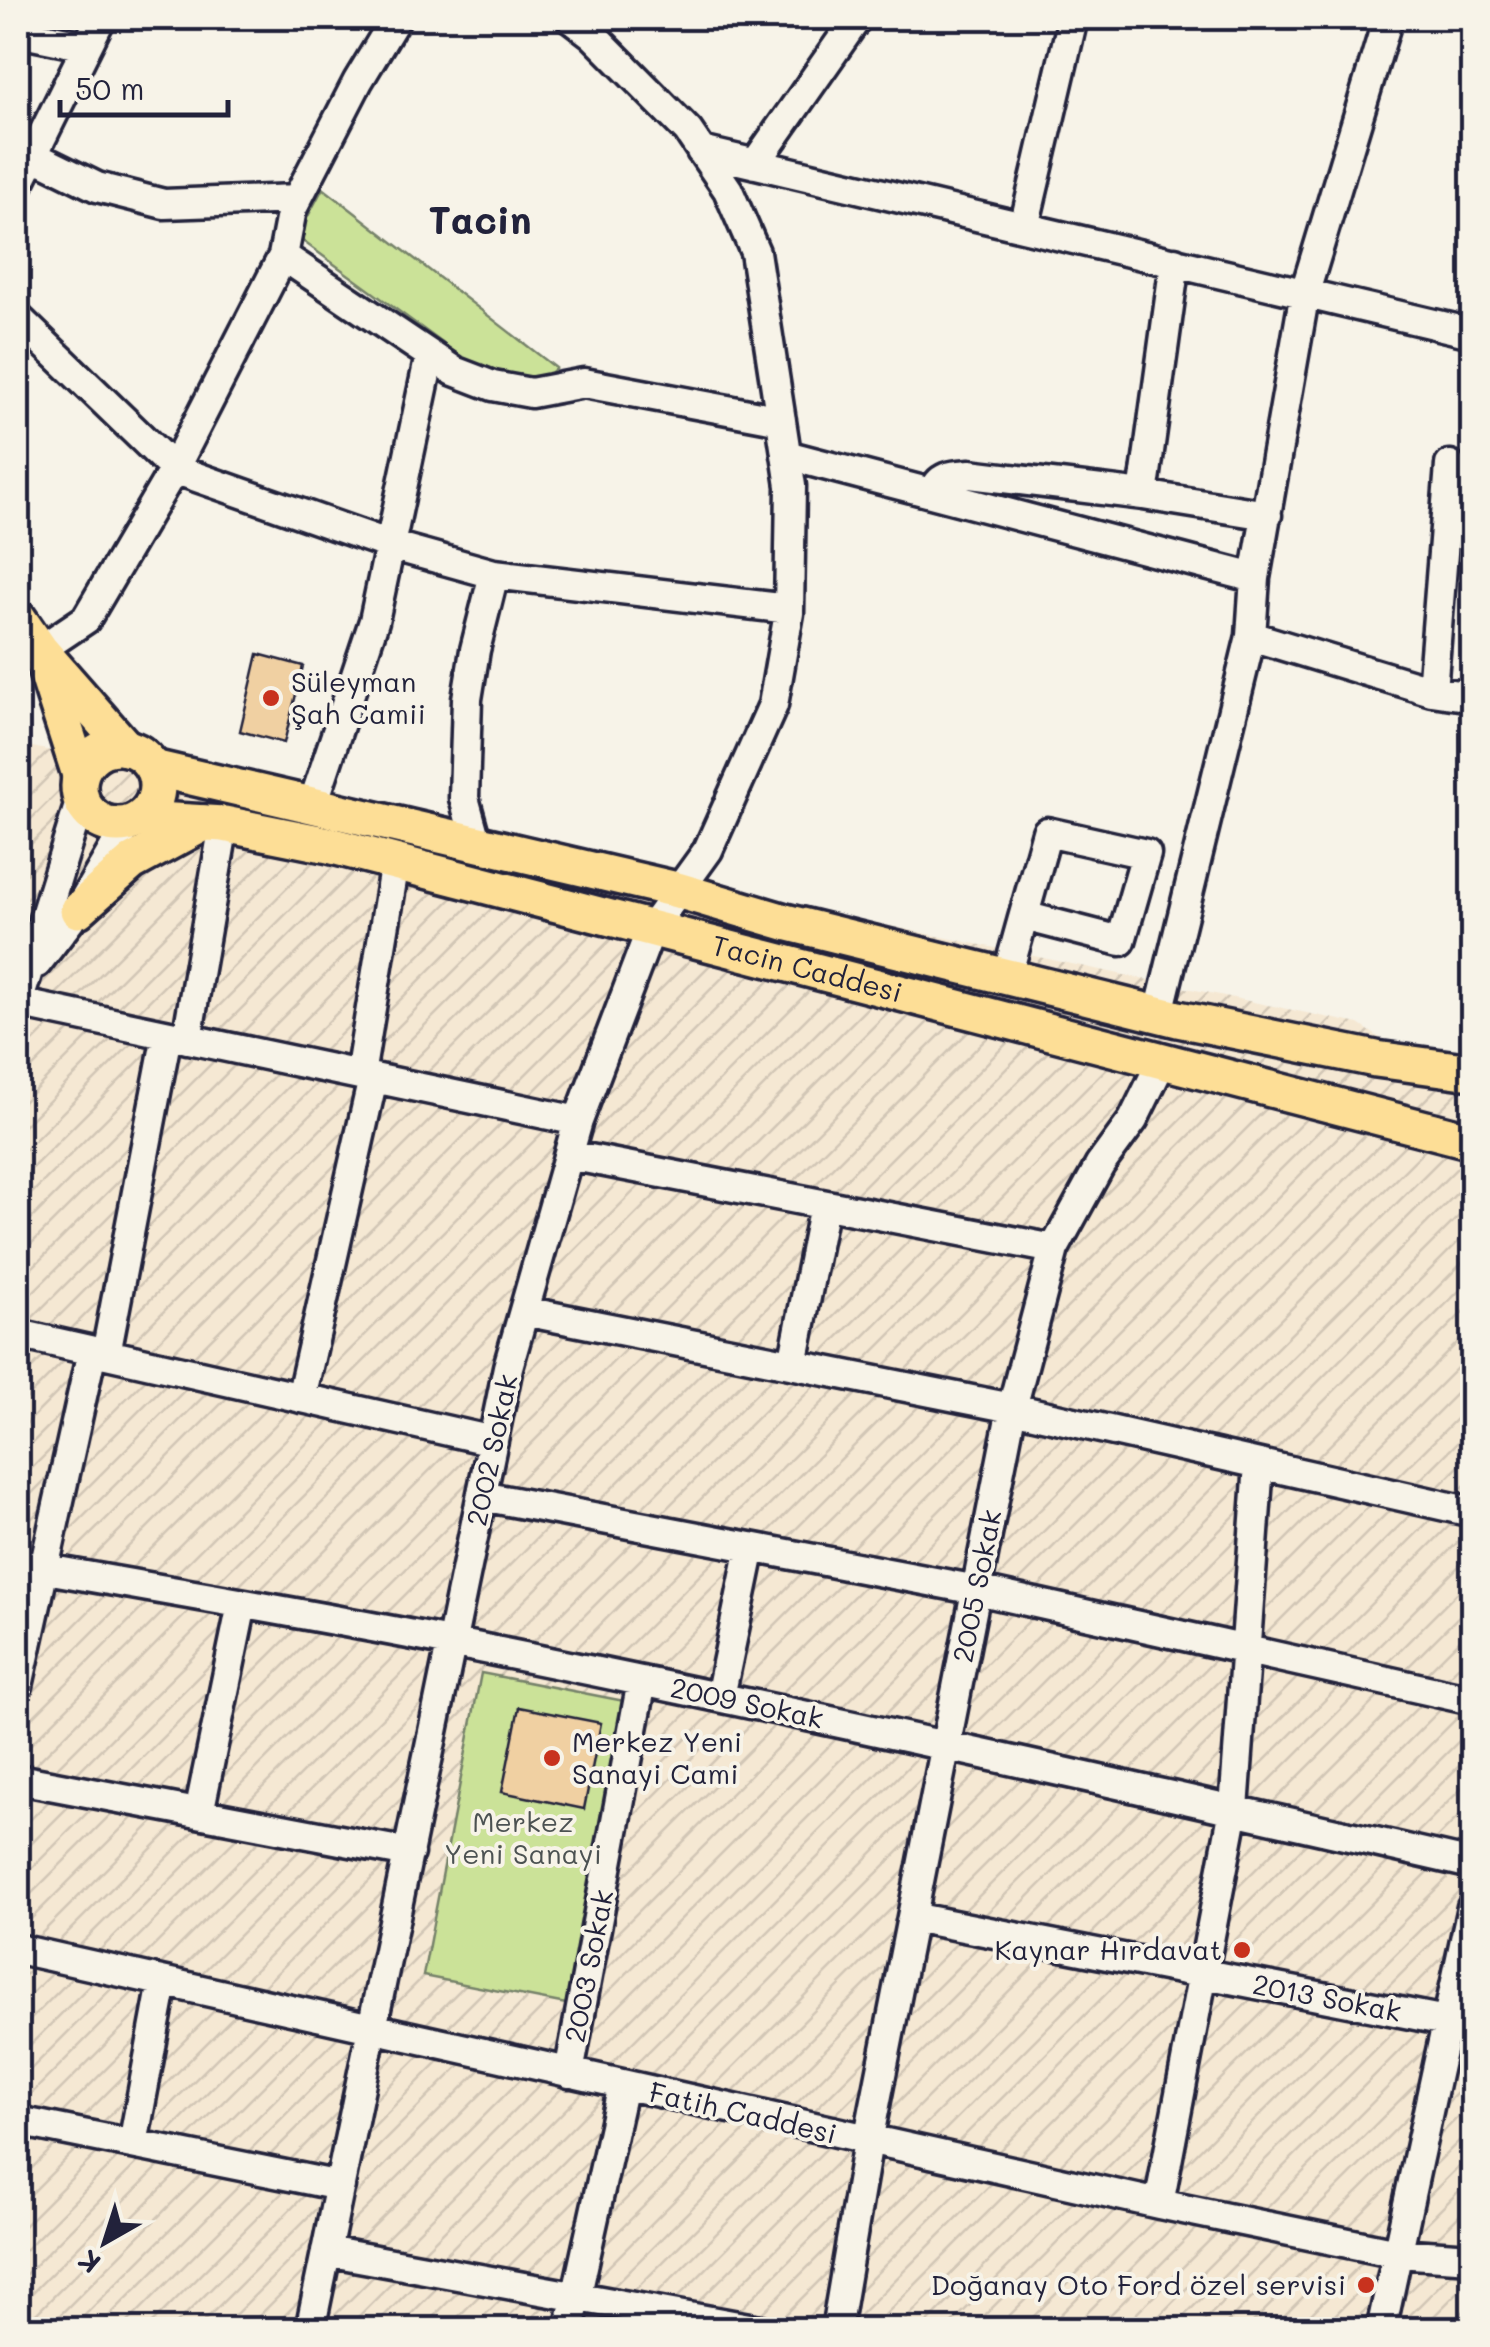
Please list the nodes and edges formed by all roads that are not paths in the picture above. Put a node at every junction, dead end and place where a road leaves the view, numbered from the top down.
1 (102, 18) edge
2 (396, 18) edge
3 (571, 18) edge
4 (857, 18) edge
5 (1073, 18) edge
6 (1388, 18) edge
7 (18, 32) edge
8 (86, 46) junction
9 (701, 152) junction
10 (34, 156) junction
11 (755, 164) junction
12 (18, 184) edge
13 (297, 199) junction
14 (1024, 227) junction
15 (283, 256) junction
16 (1175, 262) junction
17 (1305, 292) junction
18 (18, 318) edge
19 (1472, 333) edge
20 (430, 355) junction
21 (781, 420) junction
22 (786, 456) junction
23 (1450, 465) dead end
24 (174, 469) junction
25 (934, 494) junction
26 (1142, 494) junction
27 (1267, 515) junction
28 (390, 545) junction
29 (494, 574) junction
30 (1256, 578) junction
31 (789, 609) junction
32 (18, 618) edge
33 (1251, 636) junction
34 (40, 650) junction
35 (1432, 691) junction
36 (1472, 697) edge
37 (140, 758) junction
38 (80, 787) junction
39 (313, 804) junction
40 (134, 821) junction
41 (215, 823) junction
42 (477, 845) junction
43 (395, 862) junction
44 (677, 890) junction
45 (78, 910) junction
46 (1024, 916) junction
47 (651, 930) junction
48 (1007, 976) junction
49 (21, 994) edge
50 (1159, 1014) junction
51 (177, 1037) junction
52 (1163, 1059) junction
53 (1472, 1072) edge
54 (367, 1077) junction
55 (578, 1121) junction
56 (1472, 1140) edge
57 (569, 1155) junction
58 (824, 1204) junction
59 (1054, 1250) junction
60 (524, 1311) junction
61 (18, 1334) edge
62 (99, 1353) junction
63 (792, 1364) junction
64 (301, 1398) junction
65 (1012, 1408) junction
66 (493, 1441) junction
67 (1259, 1464) junction
68 (482, 1496) junction
69 (1472, 1512) edge
70 (752, 1547) junction
71 (31, 1566) edge
72 (977, 1590) junction
73 (242, 1604) junction
74 (452, 1642) junction
75 (1246, 1650) junction
76 (642, 1681) junction
77 (18, 1686) edge
78 (720, 1697) junction
79 (1472, 1700) edge
80 (946, 1744) junction
81 (18, 1778) edge
82 (1234, 1810) junction
83 (199, 1813) junction
84 (410, 1852) junction
85 (1472, 1864) edge
86 (1472, 1907) edge
87 (912, 1917) junction
88 (18, 1949) edge
89 (1203, 1972) junction
90 (162, 1982) junction
91 (1460, 2024) edge
92 (374, 2029) junction
93 (569, 2074) junction
94 (623, 2086) junction
95 (18, 2121) edge
96 (868, 2141) junction
97 (133, 2144) junction
98 (340, 2186) junction
99 (1159, 2204) junction
100 (326, 2251) junction
101 (1396, 2254) junction
102 (1472, 2258) edge
103 (576, 2296) junction
104 (310, 2330) edge
105 (569, 2330) edge
106 (760, 2330) edge
107 (836, 2330) edge
108 (1381, 2330) edge

1 - 8 street
2 - 13 street
3 - 9 street, 2002 Sokak
4 - 11 street
5 - 14 street
6 - 17 street
7 - 8 street
8 - 10 street
9 - 11 street
9 - 21 street, 2002 Sokak
10 - 12 street
10 - 13 street
11 - 14 street
13 - 15 street
14 - 16 street
15 - 20 street
15 - 24 street
16 - 17 street
16 - 26 street
17 - 19 street
17 - 27 street
18 - 24 street
20 - 21 street
20 - 28 street
21 - 22 street, 2002 Sokak
22 - 25 street
22 - 31 street, 2002 Sokak
23 - 35 street
24 - 28 street
24 - 34 street
25 - 26 street
25 - 30 street
26 - 27 street
27 - 30 street
28 - 29 street
28 - 39 street
29 - 31 street
29 - 42 street
30 - 33 street
31 - 44 street, 2002 Sokak
32 - 34 main road
33 - 35 street
33 - 50 street
34 - 37 main road
34 - 38 main road
35 - 36 street
37 - 38 main road
37 - 39 main road, Tacin Caddesi
37 - 40 main road
38 - 40 main road
38 - 49 street
39 - 42 main road, Tacin Caddesi
40 - 41 main road, Tacin Caddesi
40 - 45 street
41 - 43 main road, Tacin Caddesi
41 - 45 main road
41 - 51 street
42 - 44 main road, Tacin Caddesi
43 - 47 main road, Tacin Caddesi
43 - 54 street
44 - 47 street, 2002 Sokak
44 - 48 main road, Tacin Caddesi
45 - 49 street
46 - 46 street
46 - 48 street
47 - 52 main road, Tacin Caddesi
47 - 55 street, 2002 Sokak
48 - 50 main road, Tacin Caddesi
49 - 51 street
50 - 53 main road, Tacin Caddesi
51 - 54 street
51 - 62 street
52 - 56 main road, Tacin Caddesi
52 - 59 street, 2005 Sokak
54 - 55 street
54 - 64 street
55 - 57 street, 2002 Sokak
57 - 58 street
57 - 60 street, 2002 Sokak
58 - 59 street
58 - 63 street
59 - 65 street, 2005 Sokak
60 - 63 street
60 - 66 street, 2002 Sokak
61 - 62 street
62 - 64 street
62 - 71 street
63 - 65 street
64 - 66 street
65 - 67 street
65 - 72 street, 2005 Sokak
66 - 68 street, 2002 Sokak
67 - 69 street
67 - 75 street
68 - 70 street
68 - 74 street, 2002 Sokak
70 - 72 street
70 - 78 street
71 - 73 street, 2009 Sokak
71 - 77 street
72 - 75 street
72 - 80 street, 2005 Sokak
73 - 74 street, 2009 Sokak
73 - 83 street
74 - 76 street, 2009 Sokak
74 - 84 street, 2002 Sokak
75 - 79 street
75 - 82 street
76 - 78 street, 2009 Sokak
76 - 93 street, 2003 Sokak
78 - 80 street, 2009 Sokak
80 - 82 street, 2009 Sokak
80 - 87 street, 2005 Sokak
81 - 83 street
82 - 85 street, 2009 Sokak
82 - 89 street
83 - 84 street
84 - 92 street, 2002 Sokak
86 - 91 street
87 - 89 street, 2013 Sokak
87 - 96 street, 2005 Sokak
88 - 90 street, Fatih Caddesi
89 - 91 street, 2013 Sokak
89 - 99 street
90 - 92 street, Fatih Caddesi
90 - 97 street
91 - 101 street
92 - 93 street, Fatih Caddesi
92 - 98 street, 2002 Sokak
93 - 94 street, Fatih Caddesi
94 - 96 street, Fatih Caddesi
94 - 103 street
95 - 97 street
96 - 99 street, Fatih Caddesi
96 - 107 street, 2005 Sokak
97 - 98 street
98 - 100 street, 2002 Sokak
99 - 101 street, Fatih Caddesi
100 - 103 street
100 - 104 street, 2002 Sokak
101 - 102 street, Fatih Caddesi
101 - 108 street
103 - 105 street
103 - 106 street

